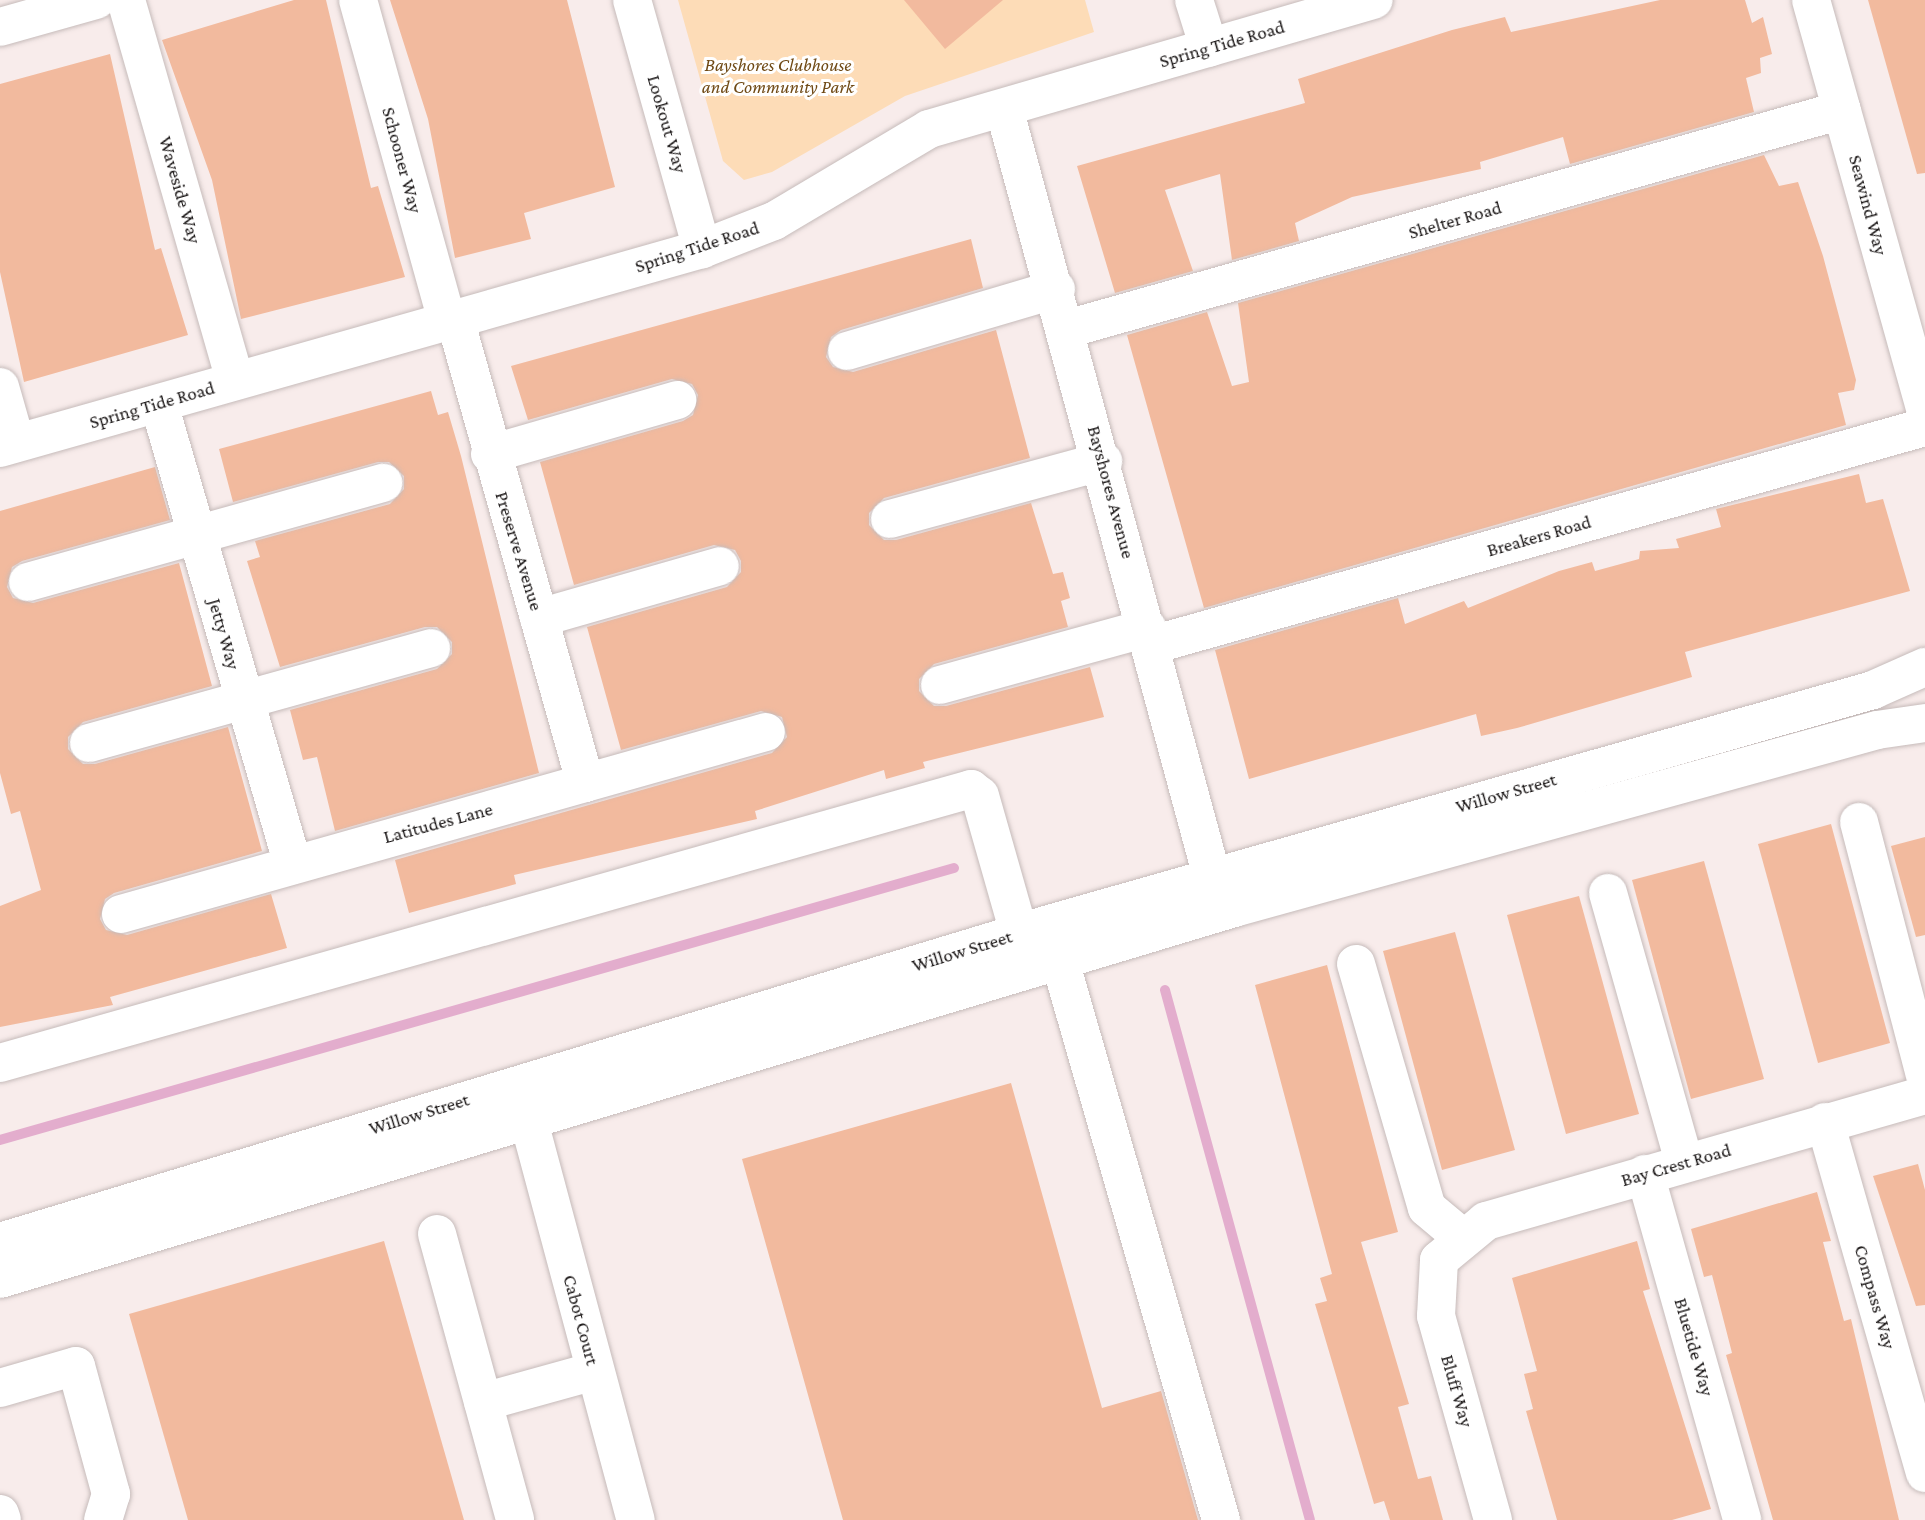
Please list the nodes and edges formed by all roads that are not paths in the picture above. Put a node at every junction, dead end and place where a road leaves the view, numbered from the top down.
1 (95, 0) edge
2 (126, 0) edge
3 (358, 0) edge
4 (632, 0) edge
5 (1194, 0) edge
6 (1374, 0) edge
7 (1811, 0) edge
8 (0, 27) edge
9 (1209, 48) junction
10 (1004, 108) junction
11 (1842, 110) junction
12 (702, 249) junction
13 (1056, 289) junction
14 (451, 320) junction
15 (1067, 330) junction
16 (847, 351) dead end
17 (235, 381) junction
18 (0, 387) edge
19 (677, 400) dead end
20 (159, 404) junction
21 (1925, 409) edge
22 (1925, 427) edge
23 (8, 445) edge
24 (490, 454) junction
25 (1102, 461) junction
26 (383, 483) dead end
27 (890, 519) dead end
28 (195, 535) junction
29 (720, 566) dead end
30 (28, 582) dead end
31 (539, 618) junction
32 (1150, 636) junction
33 (431, 648) dead end
34 (1925, 667) edge
35 (940, 685) dead end
36 (244, 700) junction
37 (1925, 723) edge
38 (766, 732) dead end
39 (89, 743) dead end
40 (584, 783) junction
41 (1859, 822) dead end
42 (292, 863) junction
43 (1212, 877) junction
44 (1608, 893) dead end
45 (121, 914) dead end
46 (1019, 933) junction
47 (1060, 961) junction
48 (1356, 964) dead end
49 (0, 1063) edge
50 (1925, 1075) edge
51 (1925, 1095) edge
52 (528, 1118) junction
53 (1825, 1122) junction
54 (1684, 1163) junction
55 (1645, 1174) junction
56 (437, 1234) dead end
57 (0, 1242) edge
58 (1451, 1250) junction
59 (0, 1279) edge
60 (595, 1371) junction
61 (0, 1388) edge
62 (483, 1402) junction
63 (1925, 1473) edge
64 (0, 1514) edge
65 (2, 1520) edge
66 (103, 1520) edge
67 (515, 1520) edge
68 (636, 1520) edge
69 (1221, 1520) edge
70 (1493, 1520) edge
71 (1742, 1520) edge

1 - 8 street
2 - 17 street, Waveside Way
3 - 14 street, Schooner Way
4 - 12 street, Lookout Way
5 - 9 street
6 - 9 street, Spring Tide Road
7 - 11 street, Seawind Way
9 - 10 street, Spring Tide Road
10 - 12 street, Spring Tide Road
10 - 13 street, Bayshores Avenue
11 - 15 street, Shelter Road
11 - 21 street, Seawind Way
12 - 14 street, Spring Tide Road
13 - 15 street, Bayshores Avenue
13 - 16 street
14 - 17 street, Spring Tide Road
14 - 24 street, Preserve Avenue
15 - 25 street, Bayshores Avenue
17 - 20 street, Spring Tide Road
18 - 23 street
19 - 24 street
20 - 23 street, Spring Tide Road
20 - 28 street, Jetty Way
22 - 32 street, Breakers Road
24 - 31 street, Preserve Avenue
25 - 27 street
25 - 32 street, Bayshores Avenue
26 - 28 street
28 - 30 street
28 - 36 street, Jetty Way
29 - 31 street
31 - 40 street, Preserve Avenue
32 - 35 street, Breakers Road
32 - 43 street, Bayshores Avenue
33 - 36 street
34 - 43 street, Willow Street
36 - 39 street
36 - 42 street, Jetty Way
37 - 47 street, Willow Street
38 - 40 street, Latitudes Lane
40 - 42 street, Latitudes Lane
41 - 50 street
42 - 45 street, Latitudes Lane
43 - 46 street, Willow Street
44 - 54 street
46 - 49 street
46 - 57 street, Willow Street
47 - 52 street, Willow Street
47 - 69 street
48 - 58 street
51 - 53 street, Bay Crest Road
52 - 59 street, Willow Street
52 - 60 street, Cabot Court
53 - 54 street, Bay Crest Road
53 - 63 street, Compass Way
54 - 55 street, Bay Crest Road
55 - 58 street, Bay Crest Road
55 - 71 street, Bluetide Way
56 - 62 street
58 - 70 street, Bluff Way
60 - 62 street
60 - 68 street, Cabot Court
61 - 66 street
62 - 67 street
64 - 65 street

